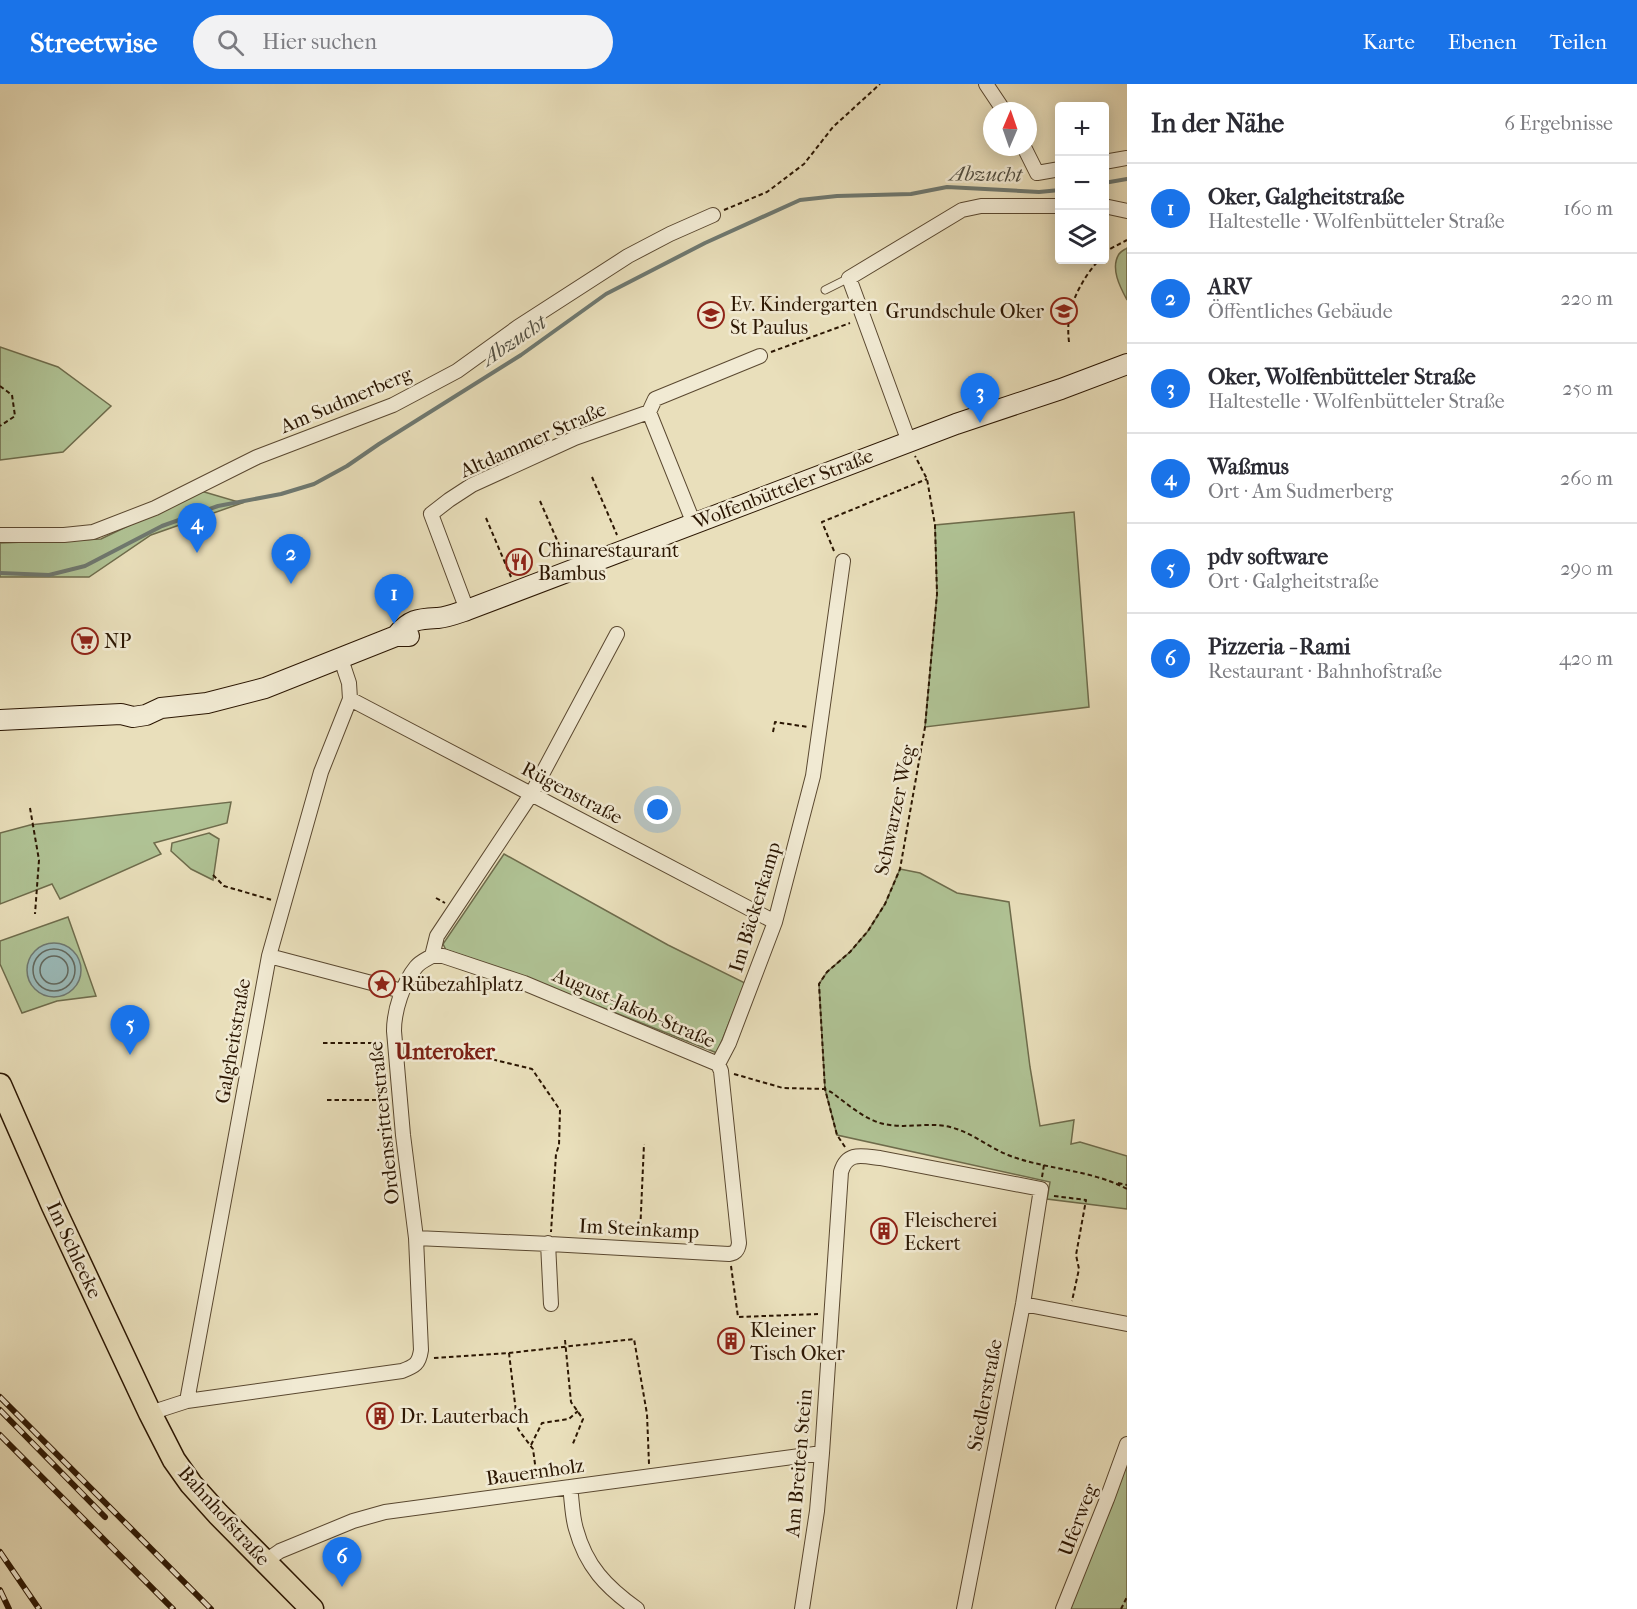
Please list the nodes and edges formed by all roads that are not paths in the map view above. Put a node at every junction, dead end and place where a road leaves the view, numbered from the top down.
1 (986, 84) edge
2 (998, 102) edge
3 (1028, 156) edge
4 (1127, 158) edge
5 (1109, 161) edge
6 (1055, 170) edge
7 (1055, 206) edge
8 (1109, 207) edge
9 (1127, 211) edge
10 (713, 215) road end
11 (849, 278) junction
12 (825, 290) dead end
13 (760, 356) road end
14 (1124, 368) edge
15 (649, 412) junction
16 (909, 441) junction
17 (694, 524) junction
18 (0, 535) edge
19 (843, 561) road end
20 (466, 610) junction
21 (617, 634) dead end
22 (341, 659) junction
23 (350, 699) junction
24 (0, 720) edge
25 (532, 793) junction
26 (775, 922) junction
27 (269, 956) junction
28 (432, 956) junction
29 (402, 991) junction
30 (719, 1067) junction
31 (0, 1084) edge
32 (851, 1157) joint
33 (416, 1238) junction
34 (549, 1244) junction
35 (551, 1304) dead end
36 (1023, 1304) junction
37 (1127, 1324) edge
38 (187, 1401) junction
39 (150, 1413) junction
40 (1127, 1444) edge
41 (822, 1453) junction
42 (570, 1487) junction
43 (264, 1562) junction
44 (312, 1609) edge
45 (637, 1609) edge
46 (802, 1609) edge
47 (964, 1609) edge
48 (1063, 1609) edge

1 - 2 street
3 - 6 street
4 - 5 street
7 - 11 street
8 - 9 street
10 - 18 street, Am Sudmerberg
11 - 12 lane
11 - 16 street
13 - 15 street, Altdammer Straße
14 - 16 main road, Wolfenbütteler Straße
15 - 17 street
15 - 20 street, Altdammer Straße
16 - 17 main road, Wolfenbütteler Straße
17 - 20 main road, Wolfenbütteler Straße
19 - 26 street, Im Bäckerkamp
20 - 22 main road, Wolfenbütteler Straße
21 - 25 street, Ordensritterstraße
22 - 23 street
22 - 24 main road, Wolfenbütteler Straße
23 - 25 street, Rügenstraße
23 - 27 street, Galgheitstraße
25 - 26 street, Rügenstraße
25 - 28 street, Ordensritterstraße
26 - 30 street, Im Bäckerkamp
27 - 29 street
27 - 38 street, Galgheitstraße
28 - 29 street, Ordensritterstraße
28 - 30 street, August-Jakob-Straße
29 - 33 street, Ordensritterstraße
30 - 34 street, Im Steinkamp
31 - 39 main road, Im Schleeke
32 - 36 street, Siedlerstraße
32 - 41 street, Am Breiten Stein
33 - 34 street, Im Steinkamp
33 - 38 street, Ordensritterstraße
34 - 35 street
36 - 37 street
36 - 47 street, Siedlerstraße
38 - 39 street
39 - 43 main road, Bahnhofstraße
40 - 48 street, Uferweg
41 - 42 street, Bauernholz
41 - 46 street, Am Breiten Stein
42 - 43 street, Bauernholz
42 - 45 street
43 - 44 main road, Bahnhofstraße

